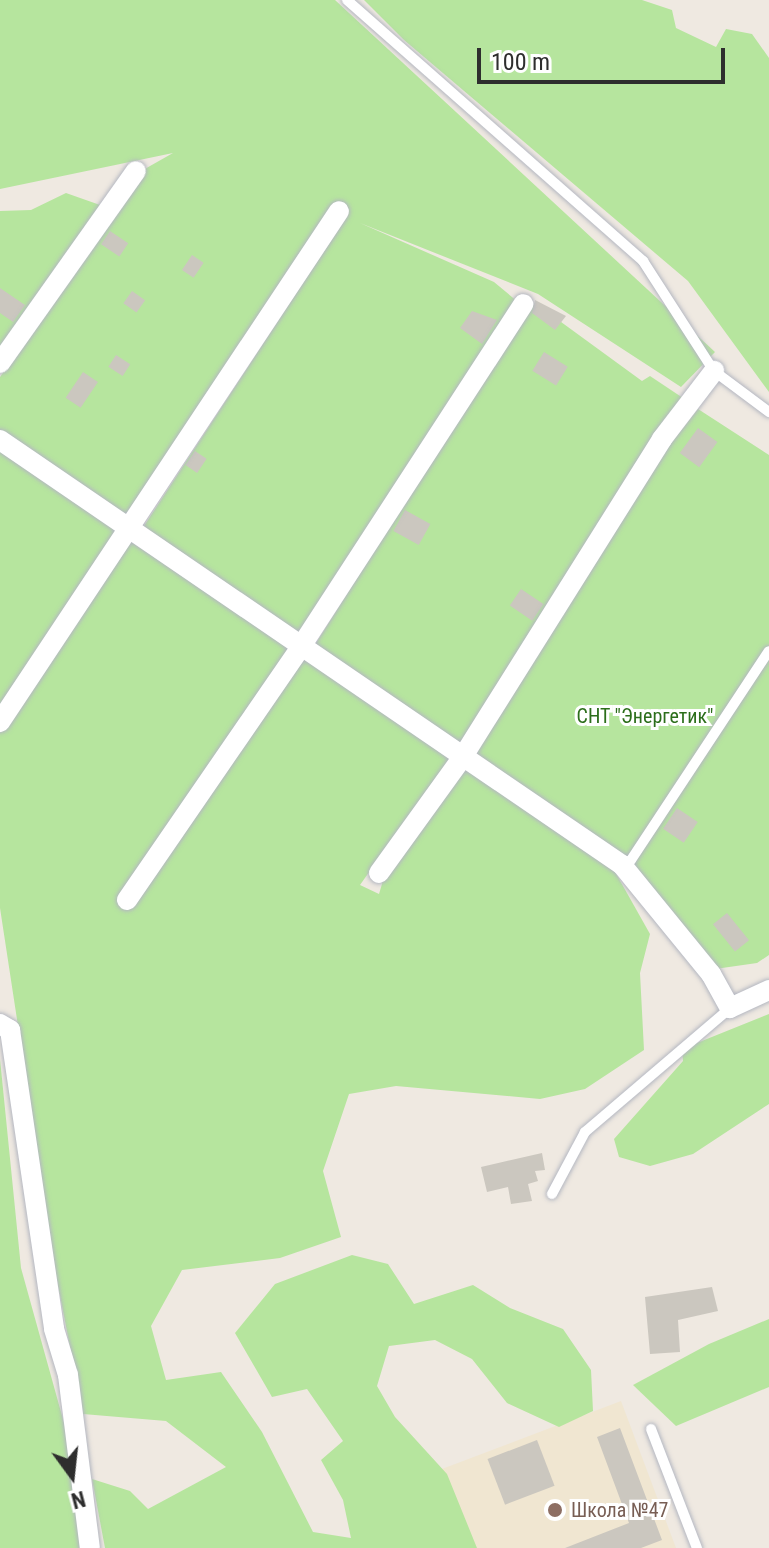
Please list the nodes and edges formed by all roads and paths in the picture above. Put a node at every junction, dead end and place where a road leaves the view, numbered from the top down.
1 (347, 0) edge
2 (136, 171) dead end
3 (339, 211) dead end
4 (523, 304) dead end
5 (0, 363) edge
6 (714, 371) junction
7 (769, 412) edge
8 (0, 440) edge
9 (132, 529) junction
10 (300, 648) junction
11 (769, 651) edge
12 (0, 722) edge
13 (462, 758) junction
14 (622, 865) junction
15 (379, 873) dead end
16 (127, 900) dead end
17 (769, 990) edge
18 (730, 1008) junction
19 (0, 1024) edge
20 (552, 1194) dead end
21 (651, 1429) dead end
22 (90, 1548) edge
23 (697, 1548) edge

1 - 6 lane
2 - 5 street
3 - 9 street
4 - 10 street
6 - 7 lane
6 - 13 street
8 - 9 street
9 - 10 street
9 - 12 street
10 - 13 street
10 - 16 street
11 - 14 lane
13 - 14 street
13 - 15 street
14 - 18 street
17 - 18 street
18 - 20 lane
19 - 22 street
21 - 23 lane

